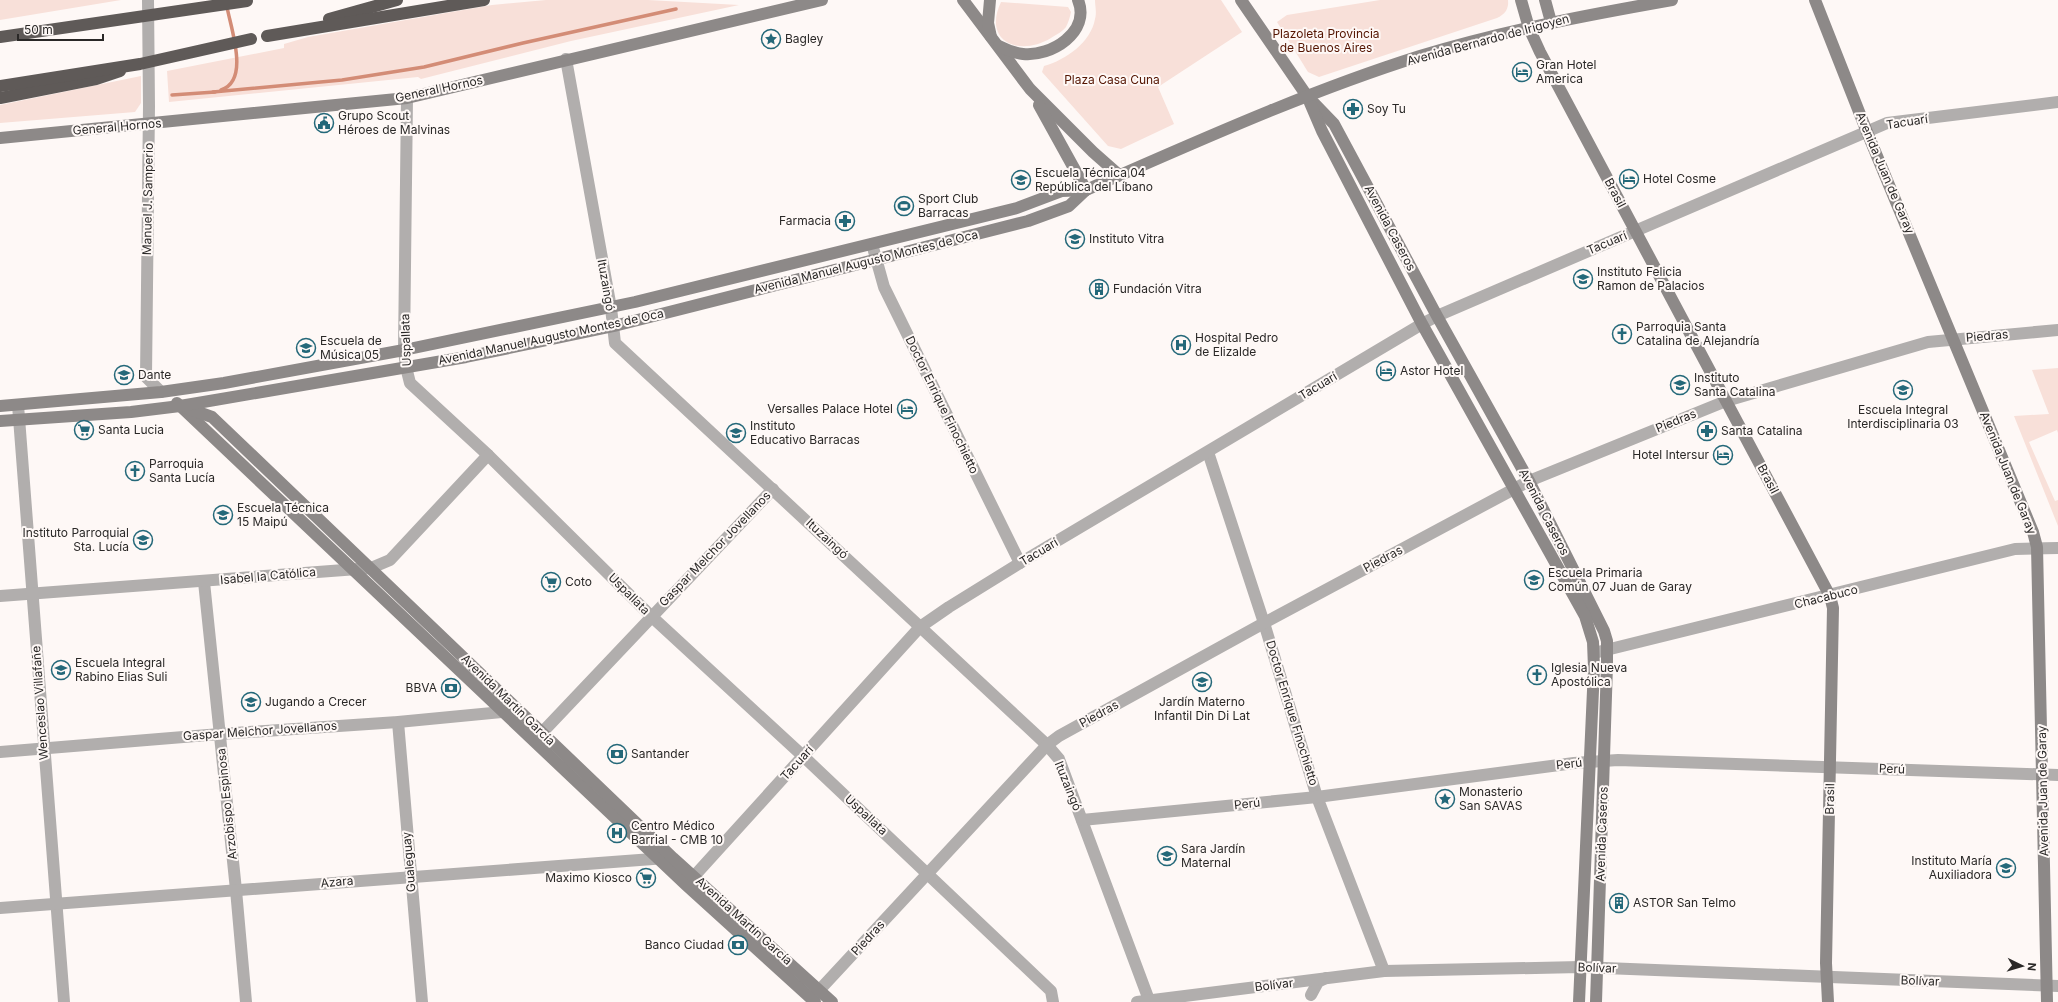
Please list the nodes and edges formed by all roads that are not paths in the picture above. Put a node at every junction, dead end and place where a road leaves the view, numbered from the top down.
1 (148, 0) edge
2 (397, 0) edge
3 (484, 0) edge
4 (822, 0) edge
5 (963, 0) edge
6 (990, 0) edge
7 (1078, 0) edge
8 (1241, 0) edge
9 (1521, 0) edge
10 (1545, 0) edge
11 (1672, 0) edge
12 (1815, 0) edge
13 (251, 1) edge
14 (1551, 22) junction
15 (1529, 28) junction
16 (267, 36) junction
17 (0, 37) edge
18 (993, 41) junction
19 (566, 60) junction
20 (140, 64) junction
21 (0, 86) edge
22 (1030, 89) junction
23 (1307, 96) junction
24 (0, 98) edge
25 (407, 98) junction
26 (2058, 102) edge
27 (148, 124) junction
28 (1867, 132) junction
29 (0, 138) edge
30 (1119, 175) junction
31 (1086, 190) junction
32 (1634, 231) junction
33 (872, 244) junction
34 (876, 260) junction
35 (611, 308) junction
36 (1436, 316) junction
37 (1422, 324) junction
38 (614, 326) junction
39 (2058, 330) edge
40 (1952, 340) junction
41 (404, 350) junction
42 (406, 367) junction
43 (161, 392) junction
44 (1726, 401) junction
45 (18, 405) junction
46 (0, 406) edge
47 (180, 406) junction
48 (19, 420) junction
49 (0, 421) edge
50 (1208, 452) junction
51 (488, 455) junction
52 (1529, 481) junction
53 (773, 488) junction
54 (1516, 489) junction
55 (2037, 547) junction
56 (2058, 548) edge
57 (1020, 563) junction
58 (371, 568) junction
59 (353, 569) junction
60 (204, 582) junction
61 (32, 593) junction
62 (0, 596) edge
63 (1830, 596) junction
64 (651, 616) junction
65 (1264, 623) junction
66 (920, 627) junction
67 (1607, 650) junction
68 (1594, 653) junction
69 (519, 710) junction
70 (505, 713) junction
71 (398, 722) junction
72 (542, 732) junction
73 (220, 734) junction
74 (534, 741) junction
75 (1047, 745) junction
76 (43, 748) junction
77 (0, 752) edge
78 (803, 756) junction
79 (1605, 761) junction
80 (1590, 762) junction
81 (1830, 766) junction
82 (2042, 775) junction
83 (2058, 775) edge
84 (1317, 797) junction
85 (1082, 820) junction
86 (658, 858) junction
87 (673, 858) junction
88 (928, 873) junction
89 (410, 876) junction
90 (695, 876) junction
91 (686, 885) junction
92 (236, 890) junction
93 (56, 903) junction
94 (0, 908) edge
95 (1580, 967) junction
96 (1597, 968) junction
97 (1384, 971) junction
98 (1827, 977) junction
99 (1327, 978) junction
100 (1311, 980) junction
101 (2052, 986) edge
102 (814, 998) edge
103 (1311, 999) edge
104 (1143, 1001) edge
105 (64, 1002) edge
106 (246, 1002) edge
107 (422, 1002) edge
108 (832, 1002) edge
109 (1052, 1002) edge
110 (1579, 1002) edge
111 (1596, 1002) edge
112 (1828, 1002) edge
113 (2047, 1002) edge

1 - 27 street, Manuel J. Samperio
2 - 16 highway
3 - 16 highway
4 - 19 main road, General Hornos
5 - 18 main road
6 - 18 main road
7 - 18 main road
8 - 23 main road, Avenida Caseros
9 - 15 main road, Brasil
10 - 14 main road
11 - 14 main road, Avenida Bernardo de Irigoyen
12 - 28 main road, Avenida Juan de Garay
13 - 17 highway, bridge
14 - 15 main road, Avenida Bernardo de Irigoyen
15 - 23 main road, Avenida Bernardo de Irigoyen
15 - 32 main road, Brasil
16 - 20 highway, bridge
18 - 22 main road
19 - 25 main road, General Hornos
19 - 35 street, Ituzaingó
20 - 21 highway, bridge
20 - 24 highway, bridge
22 - 30 main road
22 - 31 main road
23 - 30 main road, Avenida Manuel Augusto Montes de Oca
23 - 36 main road, Avenida Caseros
23 - 37 main road, Avenida Caseros
25 - 27 main road, General Hornos
25 - 41 street, Uspallata
26 - 28 street, Tacuarí
27 - 29 main road, General Hornos
27 - 43 street, Manuel J. Samperio
28 - 32 street, Tacuarí
28 - 40 main road, Avenida Juan de Garay
30 - 31 main road, Avenida Manuel Augusto Montes de Oca
31 - 33 main road, Avenida Manuel Augusto Montes de Oca
31 - 34 main road, Avenida Manuel Augusto Montes de Oca
32 - 36 street, Tacuarí
32 - 44 main road, Brasil
33 - 34 street, Doctor Enrique Finochietto
33 - 35 main road, Avenida Manuel Augusto Montes de Oca
34 - 38 main road, Avenida Manuel Augusto Montes de Oca
34 - 57 street, Doctor Enrique Finochietto
35 - 38 street, Ituzaingó
35 - 41 main road, Avenida Manuel Augusto Montes de Oca
36 - 37 street, Tacuarí
36 - 52 main road, Avenida Caseros
37 - 50 street, Tacuarí
37 - 54 main road, Avenida Caseros
38 - 42 main road, Avenida Manuel Augusto Montes de Oca
38 - 53 street, Ituzaingó
39 - 40 street, Piedras
40 - 44 street, Piedras
40 - 55 main road, Avenida Juan de Garay
41 - 42 street, Uspallata
41 - 43 main road, Avenida Manuel Augusto Montes de Oca
42 - 47 main road, Avenida Manuel Augusto Montes de Oca
42 - 51 street, Uspallata
43 - 45 main road, Avenida Manuel Augusto Montes de Oca
43 - 47 main road, Avenida Martín García
44 - 52 street, Piedras
44 - 63 main road, Brasil
45 - 46 main road, Avenida Manuel Augusto Montes de Oca
45 - 48 street, Wenceslao Villafañe
47 - 48 main road, Avenida Manuel Augusto Montes de Oca
47 - 58 main road, Avenida Martín García
47 - 59 main road, Avenida Martín García
48 - 49 main road, Avenida Manuel Augusto Montes de Oca
48 - 61 street, Wenceslao Villafañe
50 - 57 street, Tacuarí
50 - 65 street, Doctor Enrique Finochietto
51 - 58 street, Isabel la Católica
51 - 64 street, Uspallata
52 - 54 street, Piedras
52 - 67 main road, Avenida Caseros
53 - 64 street, Gaspar Melchor Jovellanos
53 - 66 street, Ituzaingó
54 - 65 street, Piedras
54 - 68 main road, Avenida Caseros
55 - 56 street, Chacabuco
55 - 63 street, Chacabuco
55 - 82 main road, Avenida Juan de Garay
57 - 66 street, Tacuarí
58 - 59 street, Isabel la Católica
58 - 69 main road, Avenida Martín García
59 - 60 street, Isabel la Católica
59 - 70 main road, Avenida Martín García
60 - 61 street, Isabel la Católica
60 - 73 street, Arzobispo Espinosa
61 - 62 street, Isabel la Católica
61 - 76 street, Wenceslao Villafañe
63 - 67 street, Chacabuco
63 - 81 main road, Brasil
64 - 72 street, Gaspar Melchor Jovellanos
64 - 78 street, Uspallata
65 - 75 street, Piedras
65 - 84 street, Doctor Enrique Finochietto
66 - 75 street, Ituzaingó
66 - 78 street, Tacuarí
67 - 68 street, Chacabuco
67 - 79 main road, Avenida Caseros
68 - 80 main road, Avenida Caseros
69 - 70 street, Gaspar Melchor Jovellanos
69 - 72 main road, Avenida Martín García
70 - 71 street, Gaspar Melchor Jovellanos
70 - 74 main road, Avenida Martín García
71 - 73 street, Gaspar Melchor Jovellanos
71 - 89 street, Gualeguay
72 - 74 street, Gaspar Melchor Jovellanos
72 - 87 main road, Avenida Martín García
73 - 76 street, Gaspar Melchor Jovellanos
73 - 92 street, Arzobispo Espinosa
74 - 86 main road, Avenida Martín García
75 - 85 street, Ituzaingó
75 - 88 street, Piedras
76 - 77 street, Gaspar Melchor Jovellanos
76 - 93 street, Wenceslao Villafañe
78 - 88 street, Uspallata
78 - 90 street, Tacuarí
79 - 80 street, Perú
79 - 81 street, Perú
79 - 96 main road, Avenida Caseros
80 - 84 street, Perú
80 - 95 main road, Avenida Caseros
81 - 82 street, Perú
81 - 98 main road, Brasil
82 - 83 street, Perú
82 - 101 main road, Avenida Juan de Garay
84 - 85 street, Perú
84 - 97 street, Doctor Enrique Finochietto
85 - 104 street, Ituzaingó
86 - 87 street, Azara
86 - 89 street, Azara
86 - 91 main road, Avenida Martín García
87 - 90 main road, Avenida Martín García
88 - 102 street, Piedras
88 - 109 street, Uspallata
89 - 92 street, Azara
89 - 107 street, Gualeguay
90 - 91 street, Tacuarí
90 - 102 main road, Avenida Martín García
91 - 102 main road, Avenida Martín García
92 - 93 street, Azara
92 - 106 street, Arzobispo Espinosa
93 - 94 street, Azara
93 - 105 street, Wenceslao Villafañe
95 - 96 street, Bolívar
95 - 97 street, Bolívar
95 - 110 main road, Avenida Caseros
96 - 98 street, Bolívar
96 - 111 main road, Avenida Caseros
97 - 99 street, Bolívar
98 - 101 street, Bolívar
98 - 112 main road, Brasil
99 - 100 street, Bolívar
99 - 103 street
100 - 103 street
100 - 104 street, Bolívar
101 - 113 main road, Avenida Juan de Garay
102 - 108 main road, Avenida Martín García

